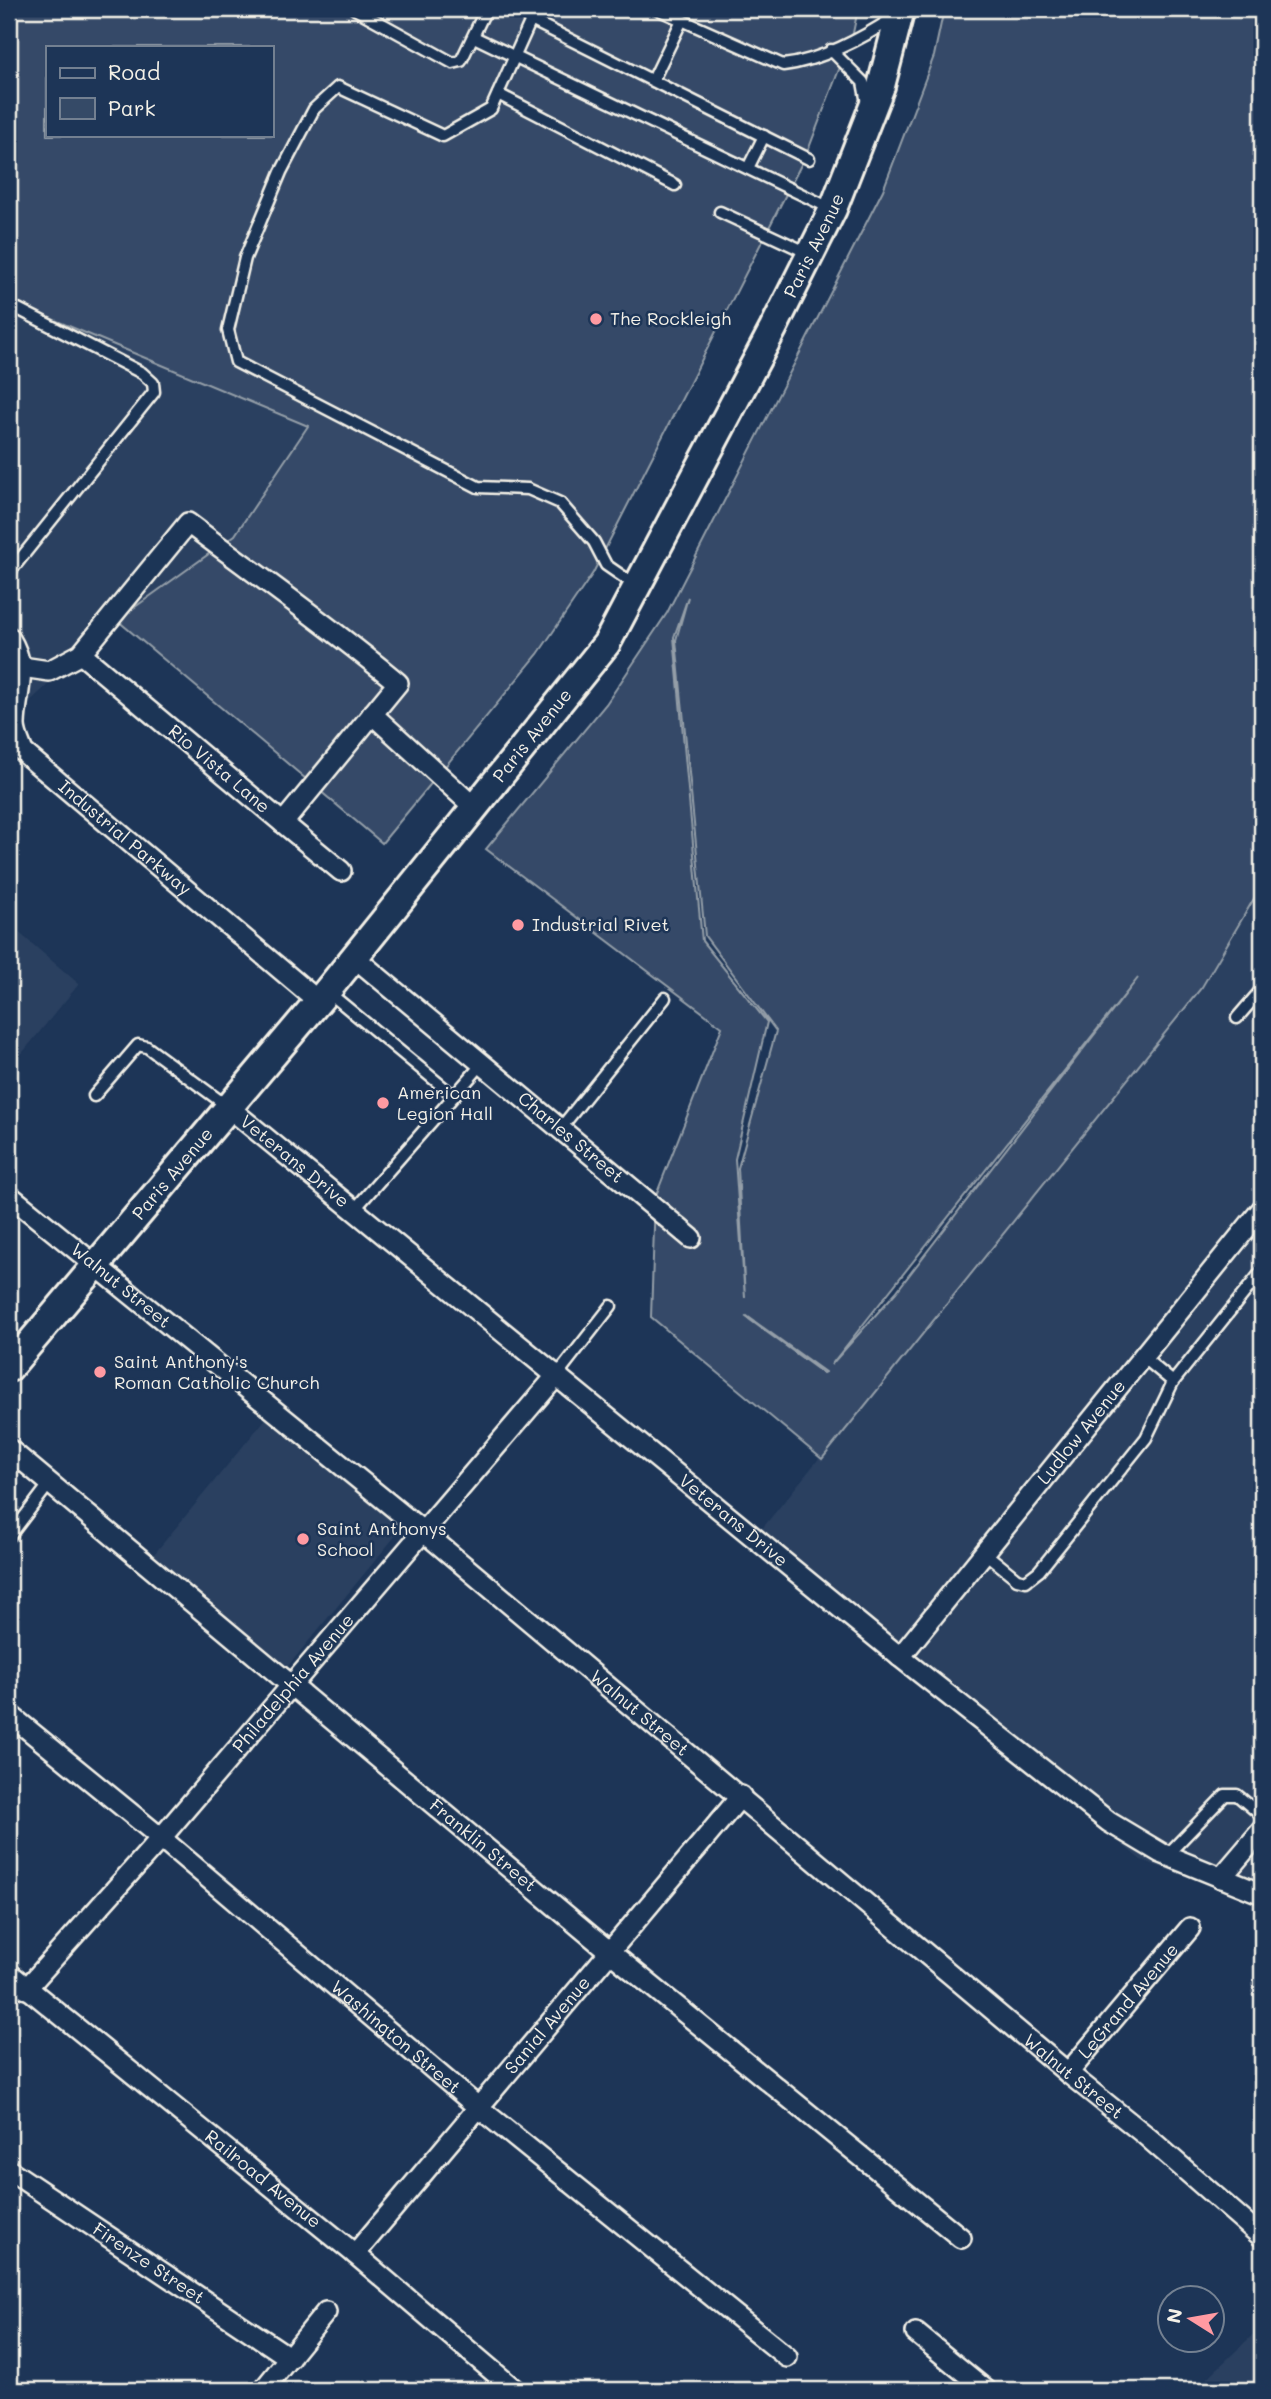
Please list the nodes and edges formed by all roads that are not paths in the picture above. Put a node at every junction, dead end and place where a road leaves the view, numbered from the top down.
1 (355, 9) edge
2 (486, 9) edge
3 (657, 9) edge
4 (901, 11) edge
5 (682, 20) junction
6 (474, 37) junction
7 (831, 50) junction
8 (515, 55) junction
9 (653, 80) junction
10 (498, 94) junction
11 (870, 116) junction
12 (764, 136) junction
13 (809, 159) dead end
14 (748, 168) junction
15 (675, 185) dead end
16 (833, 209) junction
17 (720, 212) dead end
18 (808, 260) junction
19 (18, 309) dead end
20 (9, 573) edge
21 (638, 587) junction
22 (9, 637) edge
23 (81, 653) junction
24 (22, 667) junction
25 (373, 714) junction
26 (16, 749) edge
27 (475, 808) junction
28 (283, 823) junction
29 (341, 871) dead end
30 (354, 957) junction
31 (1262, 989) edge
32 (322, 996) junction
33 (665, 998) dead end
34 (1237, 1018) dead end
35 (482, 1064) junction
36 (94, 1096) dead end
37 (454, 1096) junction
38 (228, 1107) junction
39 (561, 1129) junction
40 (9, 1195) edge
41 (1262, 1209) edge
42 (354, 1210) junction
43 (691, 1238) dead end
44 (95, 1266) junction
45 (1262, 1272) edge
46 (611, 1307) dead end
47 (1143, 1357) junction
48 (9, 1368) edge
49 (558, 1374) junction
50 (1173, 1382) junction
51 (9, 1449) edge
52 (50, 1483) junction
53 (425, 1533) junction
54 (9, 1537) edge
55 (985, 1553) junction
56 (900, 1657) junction
57 (292, 1684) junction
58 (9, 1714) edge
59 (741, 1796) junction
60 (1262, 1816) edge
61 (1262, 1830) edge
62 (161, 1838) junction
63 (1166, 1856) junction
64 (1222, 1878) junction
65 (1262, 1894) edge
66 (1190, 1928) dead end
67 (610, 1952) junction
68 (9, 1973) edge
69 (26, 1989) junction
70 (1068, 2073) junction
71 (479, 2108) junction
72 (9, 2170) edge
73 (1262, 2237) edge
74 (961, 2238) dead end
75 (355, 2254) junction
76 (326, 2312) dead end
77 (916, 2333) dead end
78 (787, 2357) dead end
79 (290, 2358) junction
80 (263, 2390) edge
81 (515, 2390) edge
82 (986, 2390) edge

1 - 6 lane
2 - 6 lane
3 - 5 lane
4 - 7 lane
4 - 11 street, Paris Avenue
5 - 7 lane
5 - 9 lane
6 - 8 lane
7 - 11 lane
8 - 9 lane
8 - 10 lane
8 - 14 lane
9 - 12 lane
10 - 15 lane
10 - 21 lane
11 - 16 street, Paris Avenue
12 - 13 lane
12 - 14 lane
14 - 16 lane
16 - 18 street, Paris Avenue
17 - 18 lane
18 - 21 street, Paris Avenue
19 - 20 lane
21 - 27 street, Paris Avenue
22 - 24 street, Industrial Parkway
23 - 24 street
23 - 25 street, Rio Vista Lane
23 - 28 street, Rio Vista Lane
24 - 26 street, Industrial Parkway
25 - 27 street
25 - 28 street, Rio Vista Lane
26 - 32 street, Industrial Parkway
27 - 30 street, Paris Avenue
28 - 29 street
30 - 32 street, Paris Avenue
30 - 35 street, Charles Street
31 - 34 lane
32 - 37 lane
32 - 38 street, Paris Avenue
33 - 39 lane
35 - 37 lane
35 - 39 street, Charles Street
36 - 38 lane
37 - 42 lane
38 - 42 street, Veterans Drive
38 - 44 street, Paris Avenue
39 - 43 street, Charles Street
40 - 44 street, Walnut Street
41 - 47 street, Ludlow Avenue
42 - 49 street, Veterans Drive
44 - 48 street, Paris Avenue
44 - 53 street, Walnut Street
45 - 50 lane
46 - 49 lane
47 - 50 lane
47 - 55 street, Ludlow Avenue
49 - 53 street, Philadelphia Avenue
49 - 56 street, Veterans Drive
50 - 55 lane
51 - 52 street, Franklin Street
52 - 54 lane
52 - 57 street, Franklin Street
53 - 57 street, Philadelphia Avenue
53 - 59 street, Walnut Street
55 - 56 street, Ludlow Avenue
56 - 63 street, Veterans Drive
57 - 62 street, Philadelphia Avenue
57 - 67 street, Franklin Street
58 - 62 street, Washington Street
59 - 67 street, Sanial Avenue
59 - 70 street, Walnut Street
60 - 63 lane
61 - 64 street
62 - 69 street, Philadelphia Avenue
62 - 71 street, Washington Street
63 - 64 street, Veterans Drive
64 - 65 street, Veterans Drive
66 - 70 street, LeGrand Avenue
67 - 71 street, Sanial Avenue
67 - 74 street, Franklin Street
68 - 69 street, Railroad Avenue
69 - 75 street, Railroad Avenue
70 - 73 street, Walnut Street
71 - 75 street, Sanial Avenue
71 - 78 street, Washington Street
72 - 79 street, Firenze Street
75 - 81 street, Railroad Avenue
76 - 79 street
77 - 82 street
79 - 80 street

